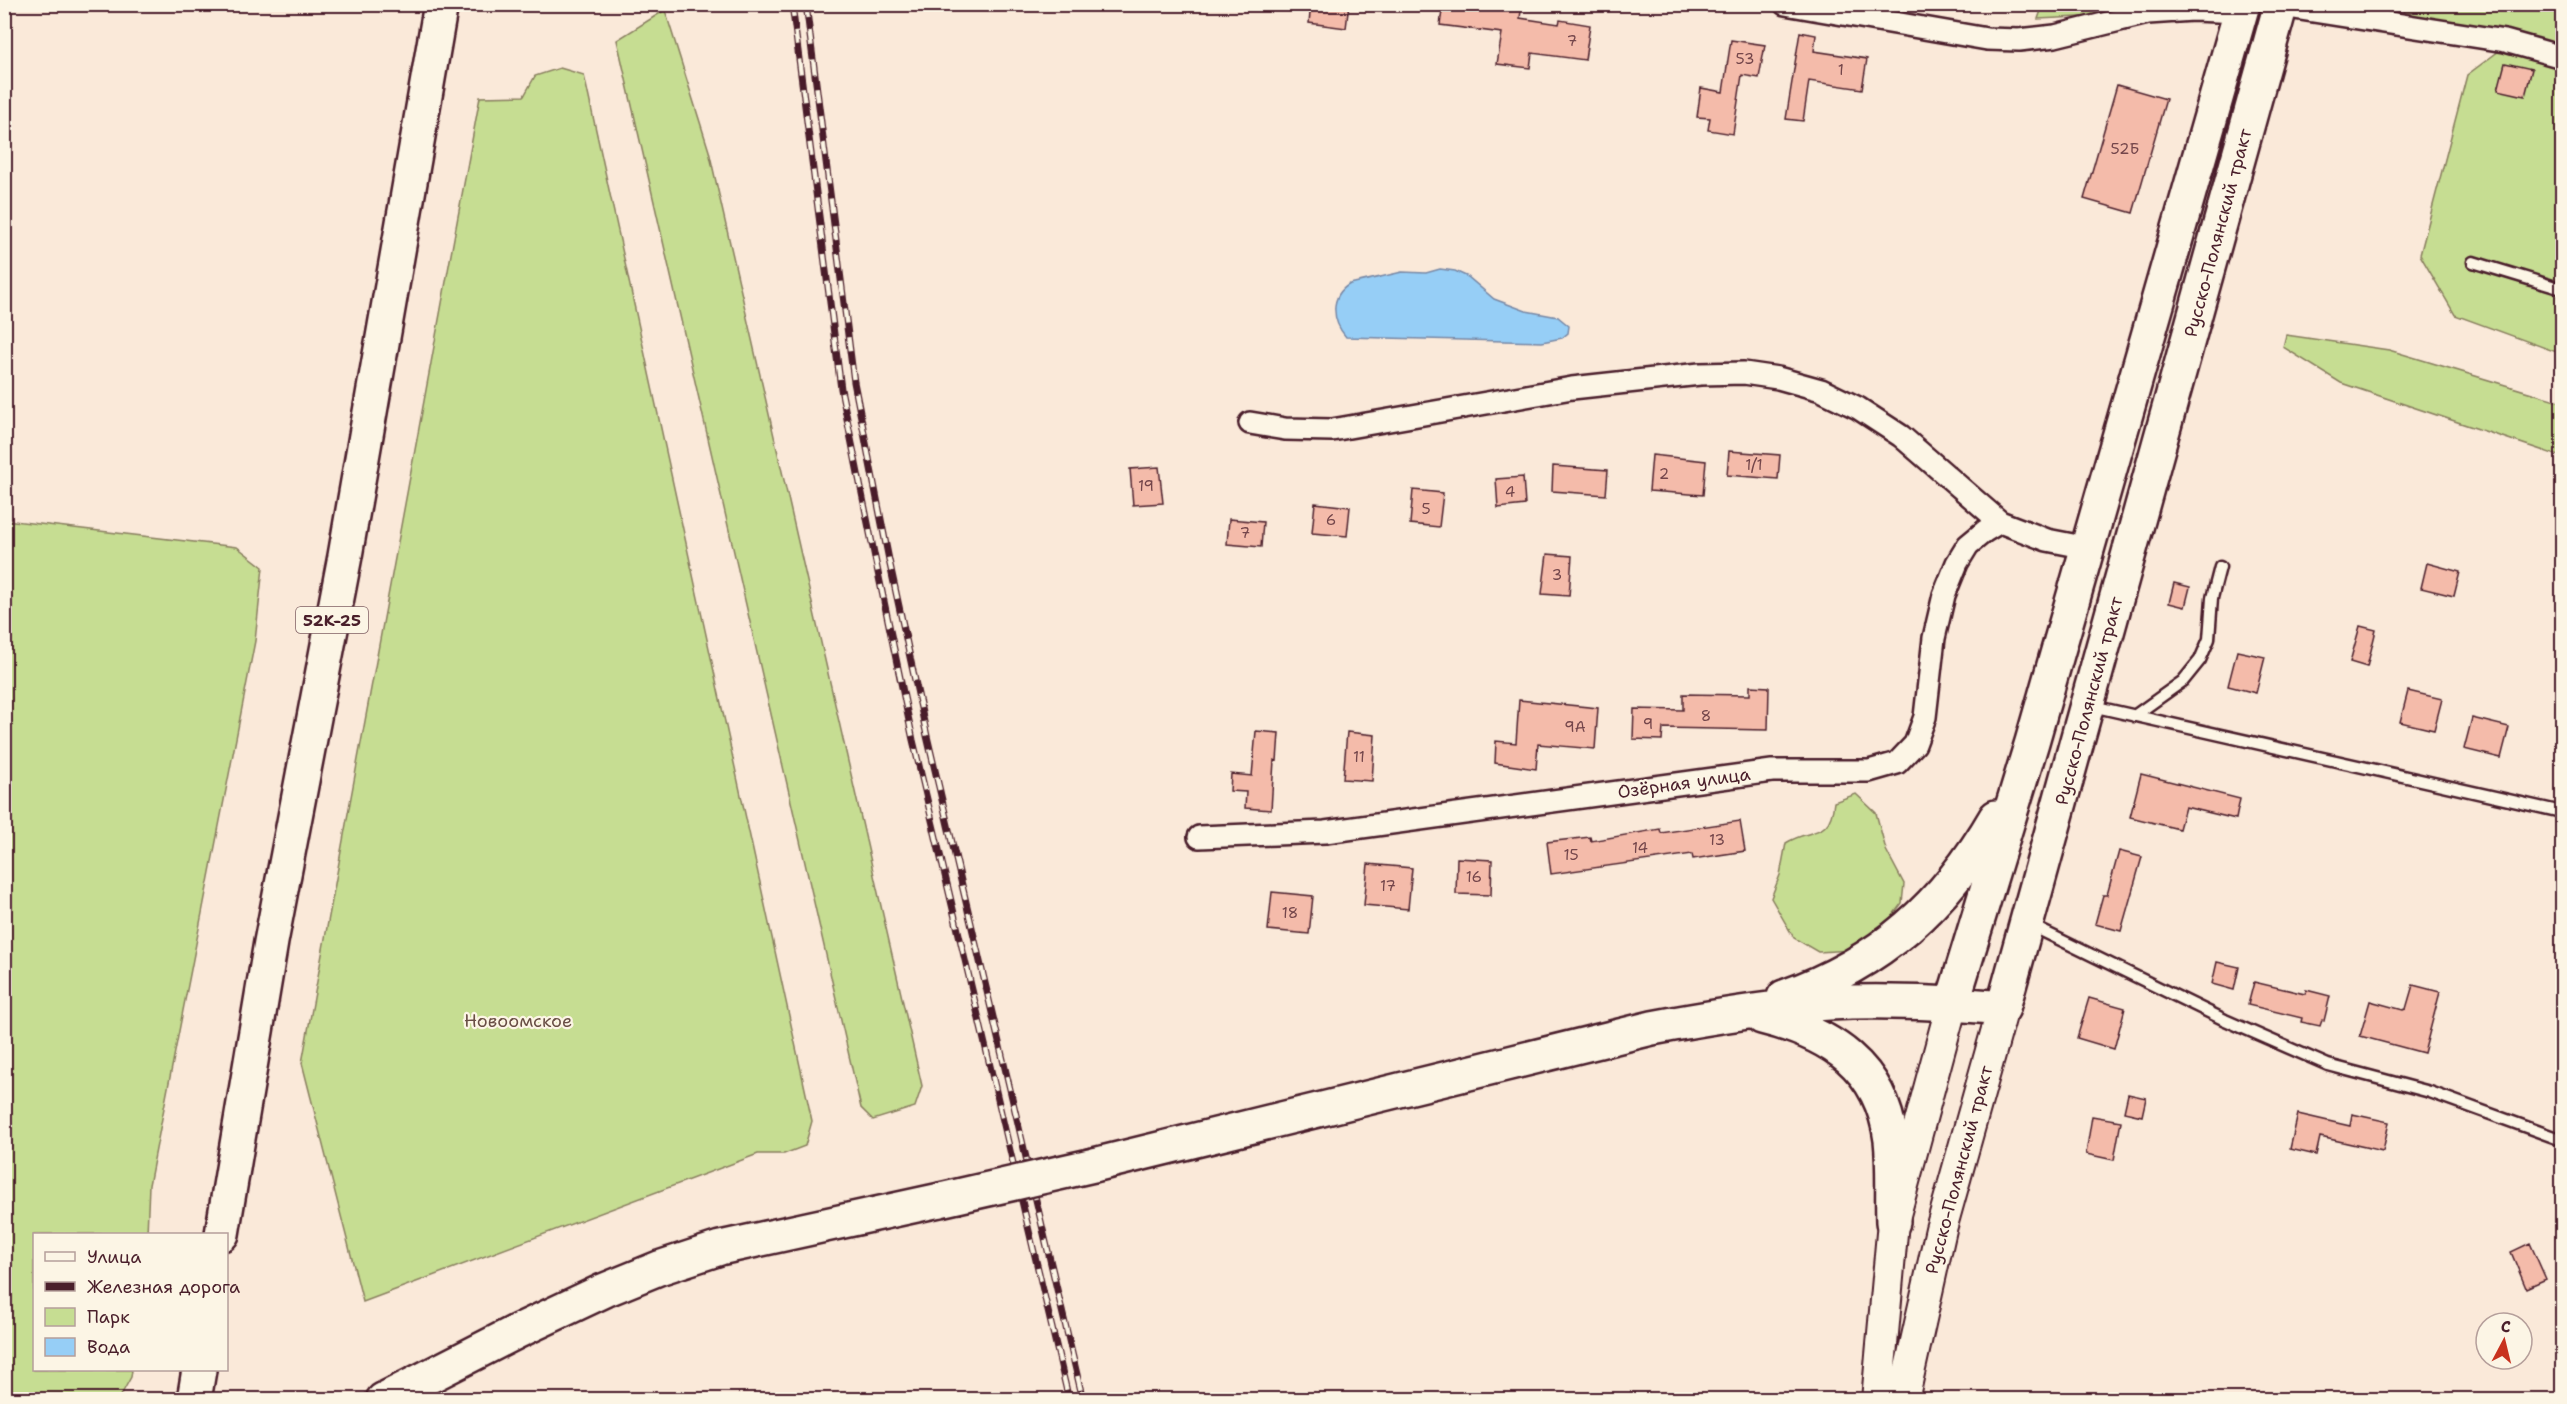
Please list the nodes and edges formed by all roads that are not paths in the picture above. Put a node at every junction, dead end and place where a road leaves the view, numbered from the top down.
1 (441, 4) edge
2 (1785, 4) edge
3 (2281, 5) edge
4 (2242, 8) edge
5 (2562, 57) edge
6 (2473, 262) dead end
7 (2562, 289) edge
8 (1250, 423) dead end
9 (2000, 522) junction
10 (2088, 548) junction
11 (2220, 567) dead end
12 (2088, 705) junction
13 (2134, 716) junction
14 (2032, 742) junction
15 (2562, 812) edge
16 (1199, 837) dead end
17 (2027, 924) junction
18 (1952, 1004) junction
19 (2003, 1008) junction
20 (1740, 1012) junction
21 (2562, 1140) edge
22 (1893, 1222) junction
23 (222, 1233) edge
24 (199, 1371) edge
25 (194, 1400) edge
26 (383, 1400) edge
27 (1877, 1400) edge
28 (1903, 1400) edge

1 - 23 main road, 52К-25
2 - 4 street
3 - 5 street
3 - 12 main road, Русско-Полянский тракт
4 - 10 main road, Русско-Полянский тракт
6 - 7 lane
8 - 9 street
9 - 10 street
9 - 16 street, Озёрная улица
10 - 14 main road, Русско-Полянский тракт
11 - 13 lane
12 - 13 lane
12 - 17 main road, Русско-Полянский тракт
13 - 15 lane
14 - 18 main road, Русско-Полянский тракт
14 - 20 main road
17 - 19 main road, Русско-Полянский тракт
17 - 21 lane
18 - 19 main road
18 - 20 main road
18 - 22 main road, Русско-Полянский тракт
19 - 28 main road, Русско-Полянский тракт
20 - 22 main road
20 - 26 main road, bridge
22 - 27 main road, Русско-Полянский тракт
24 - 25 main road

